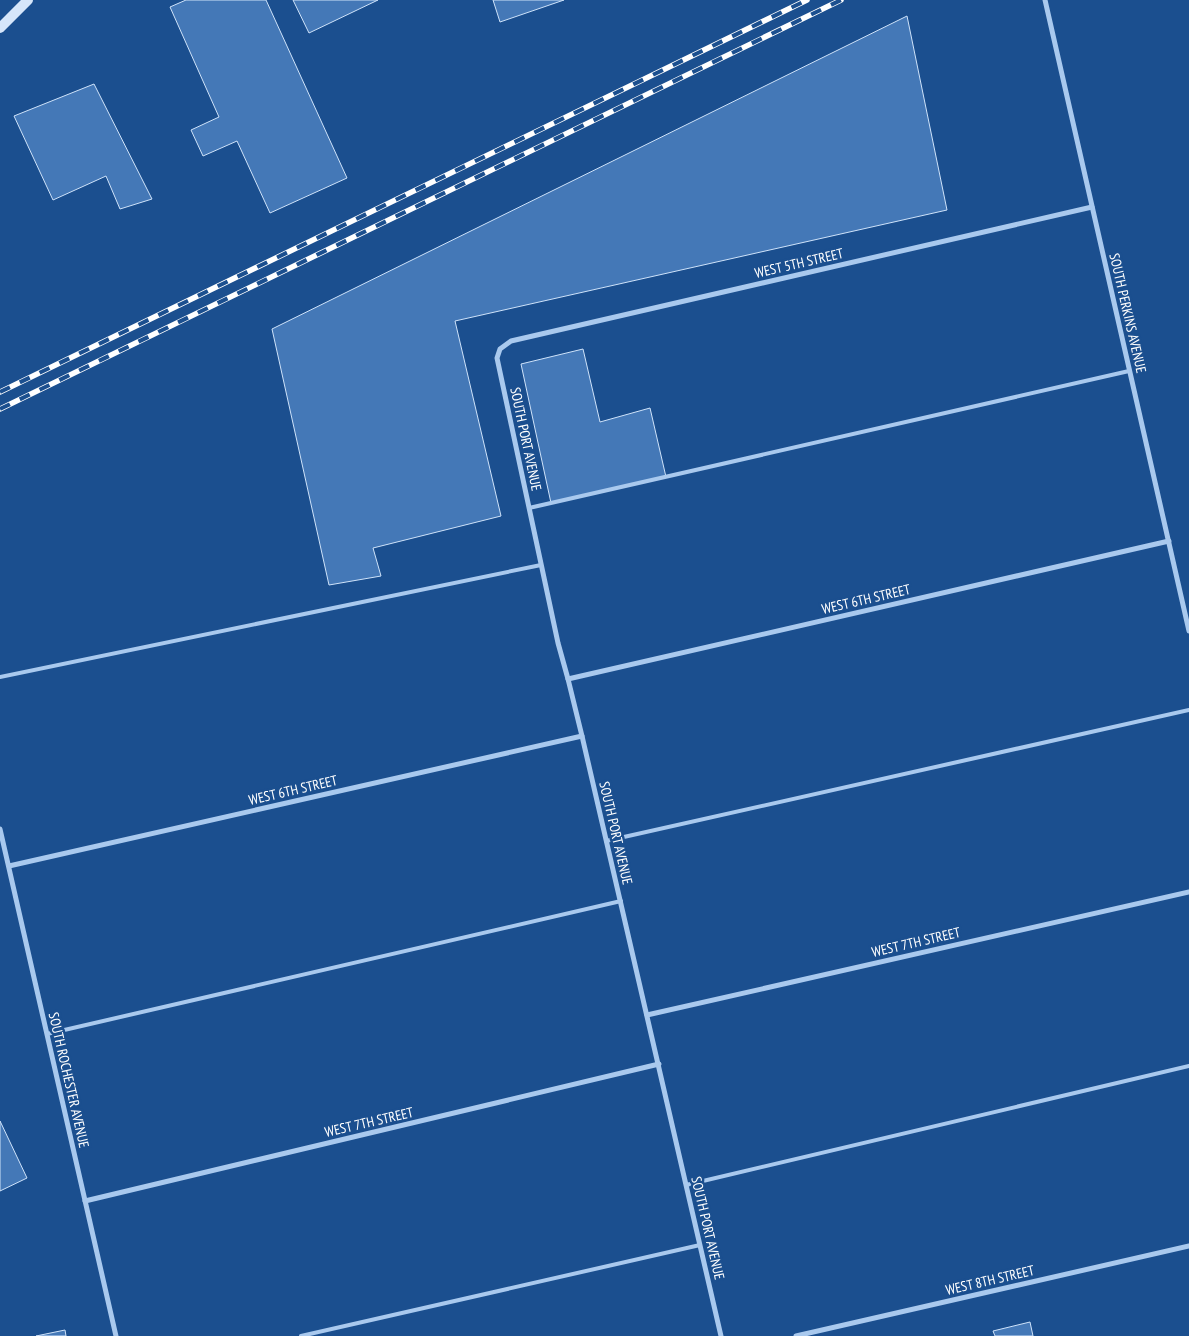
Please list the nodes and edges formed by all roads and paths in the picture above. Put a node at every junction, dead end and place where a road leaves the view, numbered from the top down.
1 (28, 0) edge
2 (1045, 0) edge
3 (0, 28) edge
4 (1092, 207) junction
5 (511, 341) joint
6 (1129, 371) junction
7 (529, 508) junction
8 (1169, 541) junction
9 (541, 565) junction
10 (1189, 631) edge
11 (0, 677) edge
12 (568, 679) junction
13 (1189, 710) edge
14 (582, 736) junction
15 (0, 829) edge
16 (606, 841) junction
17 (9, 866) junction
18 (1189, 892) edge
19 (620, 901) junction
20 (648, 1015) junction
21 (47, 1034) junction
22 (659, 1064) junction
23 (1189, 1066) edge
24 (686, 1185) junction
25 (84, 1201) junction
26 (700, 1245) junction
27 (1189, 1246) edge
28 (116, 1336) edge
29 (301, 1336) edge
30 (721, 1336) edge
31 (796, 1336) edge

1 - 3 main road
2 - 4 street, SOUTH PERKINS AVENUE
4 - 5 street, WEST 5TH STREET
4 - 6 street, SOUTH PERKINS AVENUE
5 - 7 street, SOUTH PORT AVENUE
6 - 7 lane
6 - 8 street, SOUTH PERKINS AVENUE
7 - 9 street, SOUTH PORT AVENUE
8 - 10 street, SOUTH PERKINS AVENUE
8 - 12 street, WEST 6TH STREET
9 - 11 lane
9 - 12 street, SOUTH PORT AVENUE
12 - 14 street, SOUTH PORT AVENUE
13 - 16 lane
14 - 16 street, SOUTH PORT AVENUE
14 - 17 street, WEST 6TH STREET
15 - 17 street, SOUTH ROCHESTER AVENUE
16 - 19 street, SOUTH PORT AVENUE
17 - 21 street, SOUTH ROCHESTER AVENUE
18 - 20 street, WEST 7TH STREET
19 - 20 street, SOUTH PORT AVENUE
19 - 21 lane
20 - 22 street, SOUTH PORT AVENUE
21 - 25 street, SOUTH ROCHESTER AVENUE
22 - 24 street, SOUTH PORT AVENUE
22 - 25 street, WEST 7TH STREET
23 - 24 lane
24 - 26 street, SOUTH PORT AVENUE
25 - 28 street, SOUTH ROCHESTER AVENUE
26 - 29 lane
26 - 30 street, SOUTH PORT AVENUE
27 - 31 street, WEST 8TH STREET

